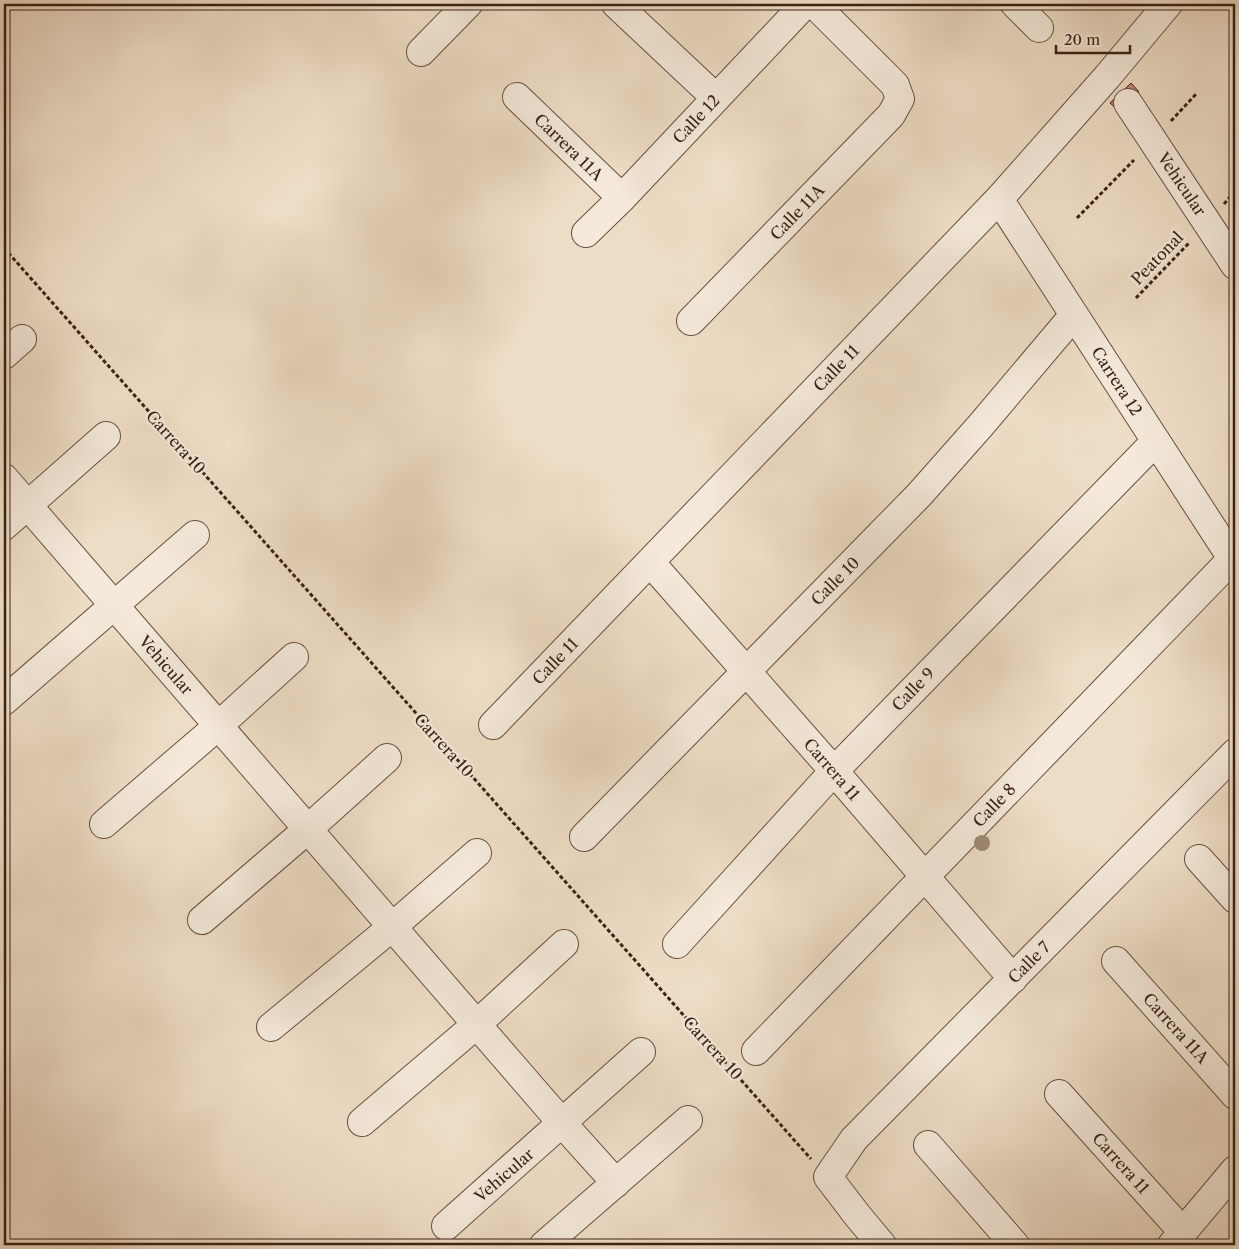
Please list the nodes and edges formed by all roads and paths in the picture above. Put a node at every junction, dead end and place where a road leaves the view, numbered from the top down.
1 (468, 4) edge
2 (616, 4) edge
3 (804, 4) edge
4 (814, 4) edge
5 (1015, 4) edge
6 (1168, 4) edge
7 (1039, 28) dead end
8 (421, 52) dead end
9 (1118, 91) junction
10 (517, 97) dead end
11 (716, 98) junction
12 (1235, 191) edge
13 (622, 198) junction
14 (1000, 199) junction
15 (1208, 223) junction
16 (586, 233) dead end
17 (4, 248) edge
18 (1235, 265) edge
19 (1136, 298) dead end
20 (1074, 315) junction
21 (690, 321) dead end
22 (106, 436) dead end
23 (1156, 441) junction
24 (4, 478) edge
25 (27, 506) junction
26 (4, 526) edge
27 (195, 535) dead end
28 (1234, 561) edge
29 (650, 562) junction
30 (114, 605) junction
31 (294, 657) dead end
32 (745, 672) junction
33 (4, 701) edge
34 (493, 725) dead end
35 (218, 726) junction
36 (1235, 752) edge
37 (387, 758) dead end
38 (834, 771) junction
39 (104, 824) dead end
40 (308, 830) junction
41 (584, 837) dead end
42 (477, 853) dead end
43 (1199, 859) dead end
44 (924, 877) junction
45 (1235, 898) edge
46 (202, 920) dead end
47 (392, 927) junction
48 (564, 944) dead end
49 (677, 944) dead end
50 (1116, 961) dead end
51 (1013, 978) junction
52 (476, 1024) junction
53 (271, 1028) dead end
54 (756, 1051) dead end
55 (641, 1052) dead end
56 (1059, 1094) dead end
57 (1235, 1095) edge
58 (688, 1120) dead end
59 (362, 1122) dead end
60 (562, 1123) junction
61 (928, 1145) dead end
62 (1235, 1170) edge
63 (828, 1177) junction
64 (616, 1183) junction
65 (446, 1226) dead end
66 (1177, 1239) edge
67 (544, 1245) edge
68 (882, 1245) edge
69 (1015, 1245) edge

1 - 8 street
2 - 11 street
3 - 11 street, Calle 12
4 - 21 street, Calle 11A
5 - 7 street
6 - 9 street, Calle 11
9 - 14 street, Calle 11
9 - 15 street, Vehicular
10 - 13 street, Carrera 11A
11 - 13 street, Calle 12
12 - 15 path, Peatonal
13 - 16 street, Calle 12
14 - 20 street, Carrera 12
14 - 29 street, Calle 11
15 - 18 street, Vehicular
15 - 19 path, Peatonal
17 - 63 path, Carrera 10
20 - 23 street, Carrera 12
20 - 32 street, Calle 10
22 - 25 street
23 - 28 street, Carrera 12
23 - 38 street, Calle 9
24 - 25 street, Vehicular
25 - 26 street
25 - 30 street, Vehicular
27 - 30 street
28 - 44 street, Calle 8
29 - 32 street, Carrera 11
29 - 34 street, Calle 11
30 - 33 street
30 - 35 street, Vehicular
31 - 35 street
32 - 38 street, Carrera 11
32 - 41 street, Calle 10
35 - 39 street
35 - 40 street, Vehicular
36 - 51 street, Calle 7
37 - 40 street
38 - 44 street, Carrera 11
38 - 49 street, Calle 9
40 - 46 street
40 - 47 street, Vehicular
42 - 47 street
43 - 45 street
44 - 51 street, Carrera 11
44 - 54 street, Calle 8
47 - 52 street, Vehicular
47 - 53 street
48 - 52 street
50 - 57 street, Carrera 11A
51 - 63 street, Calle 7
52 - 59 street
52 - 60 street, Vehicular
55 - 60 street, Vehicular
56 - 66 street, Carrera 11
58 - 64 street
60 - 64 street, Vehicular
60 - 65 street, Vehicular
61 - 69 street
62 - 66 street
63 - 68 street
64 - 67 street

